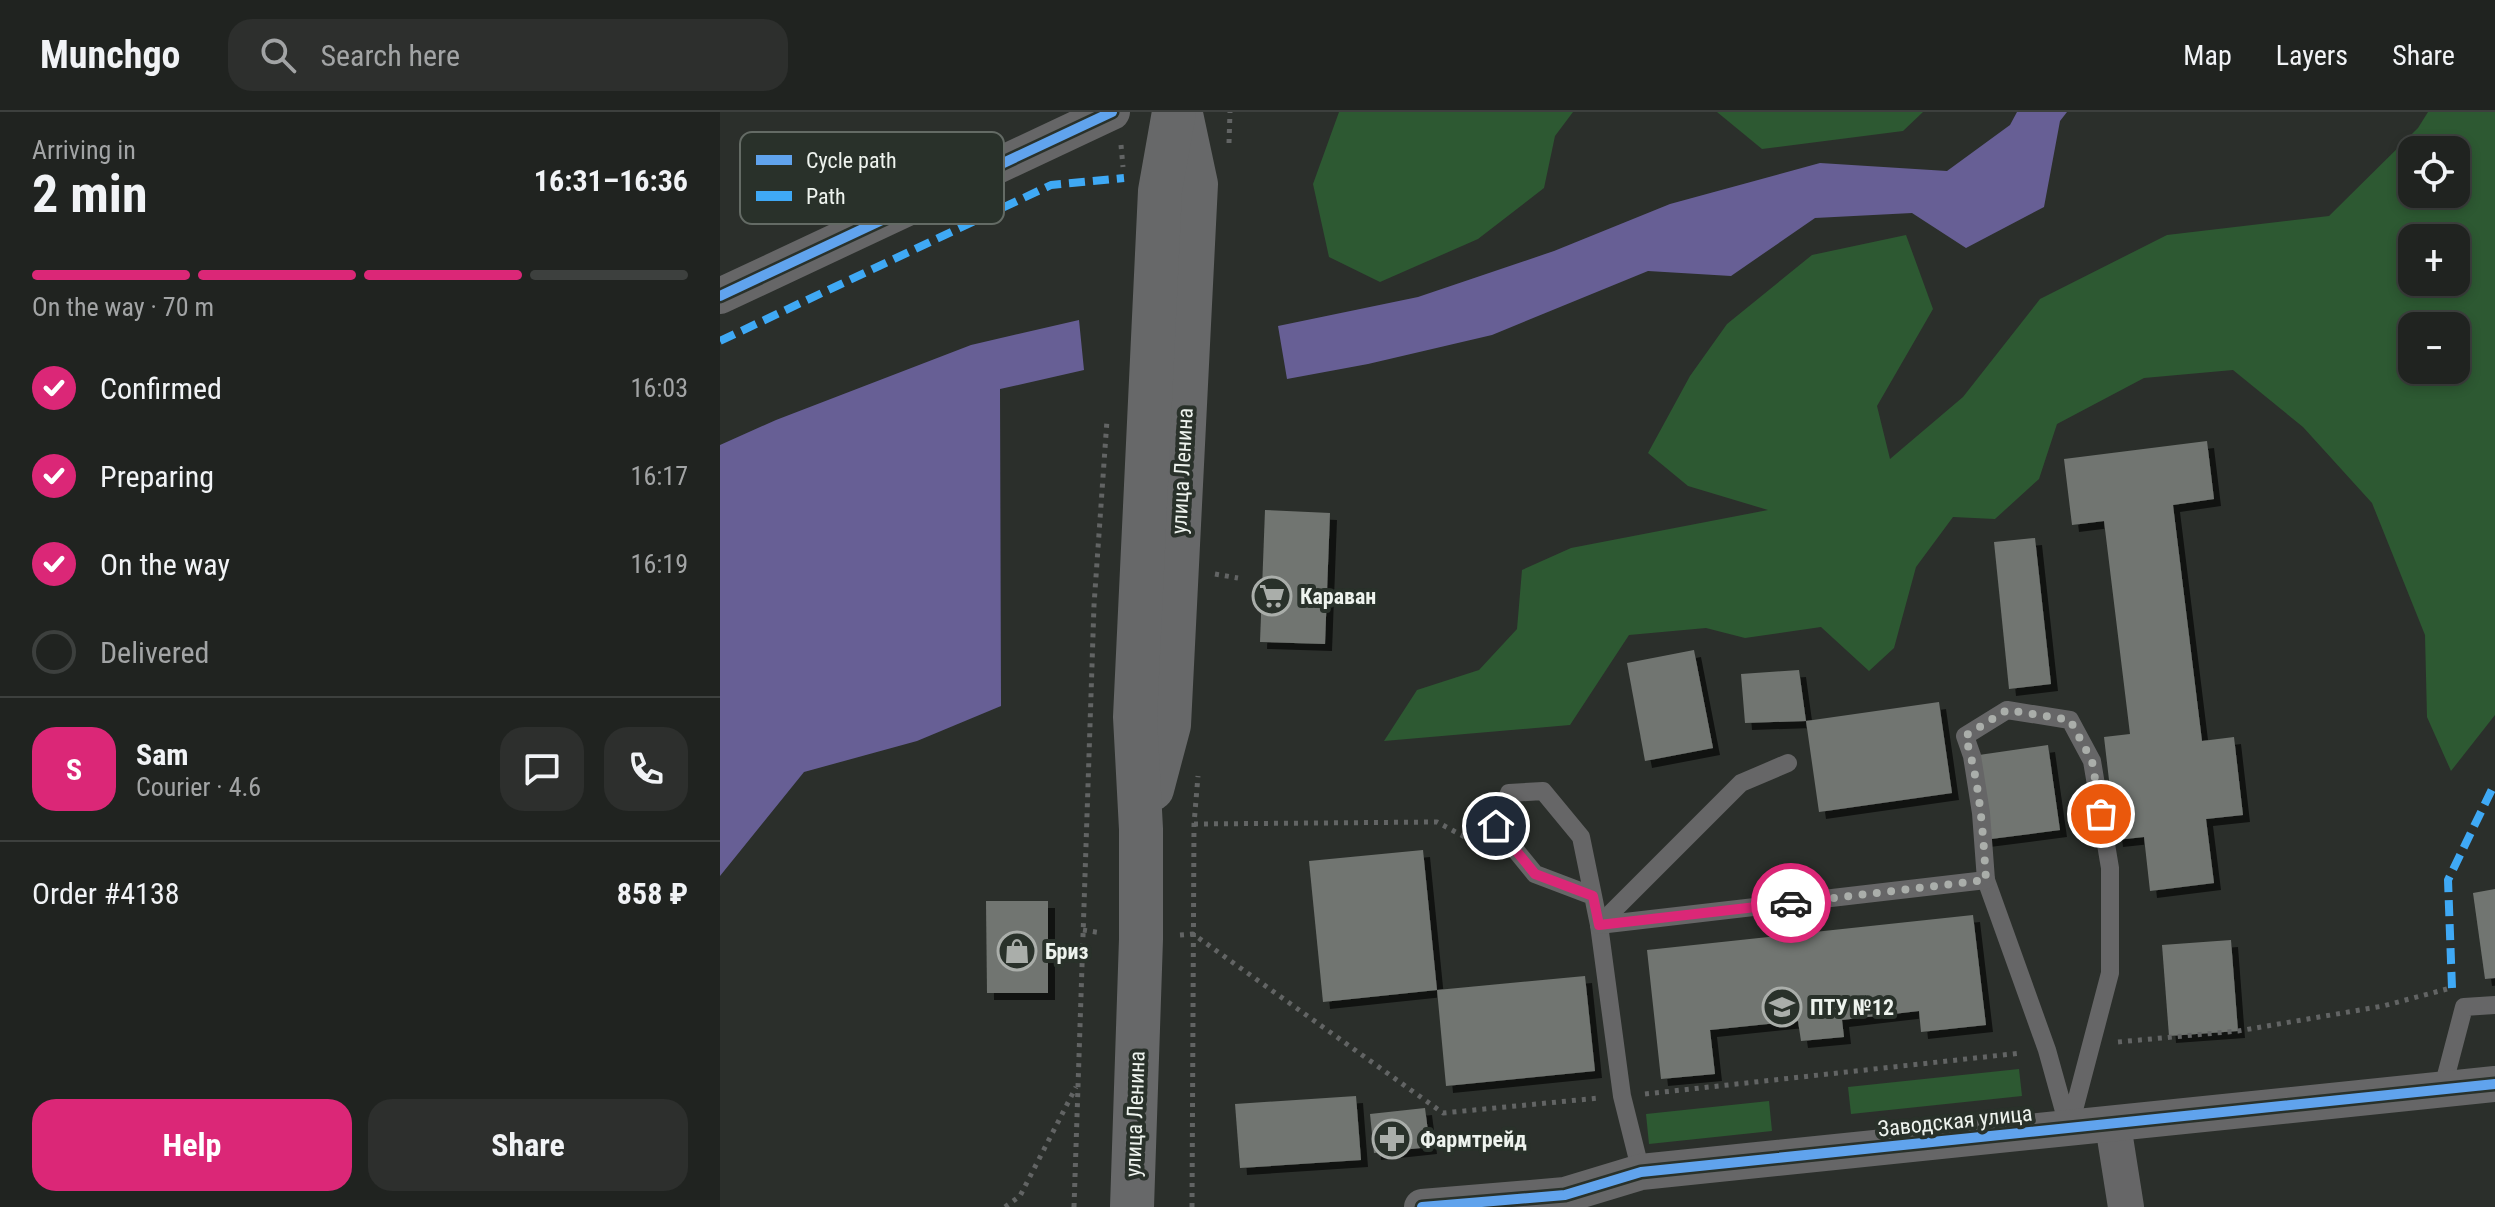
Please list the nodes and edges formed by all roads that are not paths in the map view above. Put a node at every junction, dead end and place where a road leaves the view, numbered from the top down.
1 (1112, 112) edge
2 (1174, 112) edge
3 (1181, 112) edge
4 (1004, 163) edge
5 (873, 224) edge
6 (720, 296) edge
7 (1788, 763) dead end
8 (1141, 829) junction
9 (1986, 880) junction
10 (1593, 896) junction
11 (1599, 925) junction
12 (2495, 1005) edge
13 (2495, 1084) edge
14 (2443, 1087) junction
15 (2113, 1125) junction
16 (2069, 1129) junction
17 (1641, 1172) junction
18 (1565, 1201) edge
19 (1132, 1207) edge
20 (1422, 1207) edge
21 (2126, 1207) edge

1 - 4 street
2 - 8 main road, улица Ленина
3 - 8 main road, улица Ленина
5 - 6 street
7 - 11 lane
8 - 19 main road, улица Ленина
9 - 11 lane
9 - 16 lane
9 - 16 lane
10 - 10 lane
10 - 11 lane
11 - 17 lane
12 - 14 lane
13 - 14 street, Заводская улица
14 - 15 street, Заводская улица
15 - 16 street, Заводская улица
15 - 21 street
16 - 17 street, Заводская улица
17 - 18 street, Заводская улица
18 - 20 street, Заводская улица

